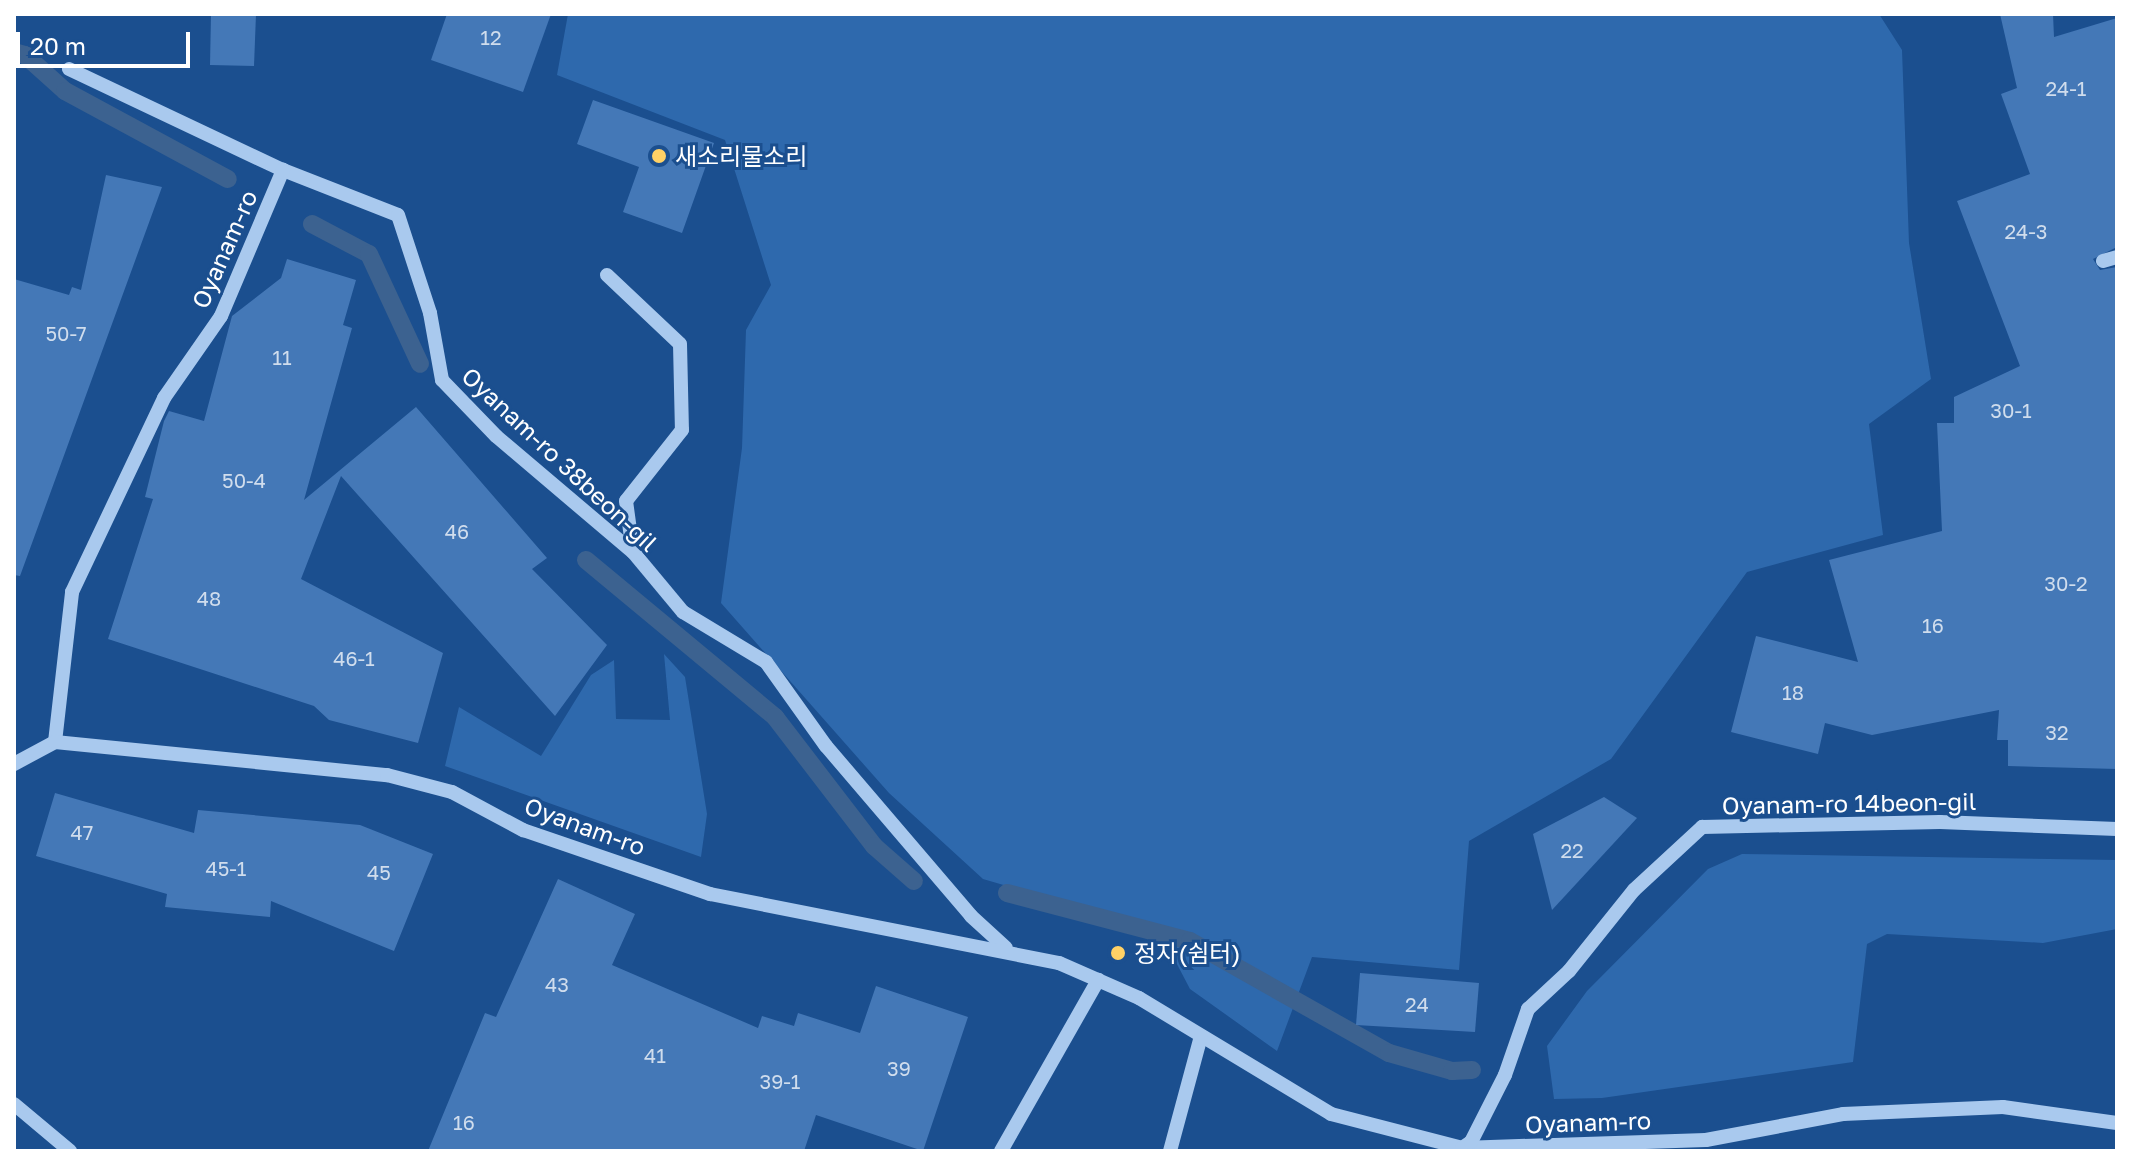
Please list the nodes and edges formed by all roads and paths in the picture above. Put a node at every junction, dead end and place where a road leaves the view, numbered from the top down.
1 (69, 69) dead end
2 (283, 170) junction
3 (607, 275) dead end
4 (633, 552) junction
5 (55, 742) junction
6 (14, 764) edge
7 (2117, 829) edge
8 (1010, 951) junction
9 (1098, 980) junction
10 (1201, 1036) junction
11 (14, 1104) edge
12 (2117, 1123) edge
13 (1462, 1148) junction
14 (70, 1151) edge
15 (1001, 1151) edge
16 (1170, 1151) edge

1 - 2 street, Oyanam-ro 38beon-gil
2 - 4 street, Oyanam-ro 38beon-gil
2 - 5 street, Oyanam-ro
3 - 4 street
4 - 8 street, Oyanam-ro 38beon-gil
5 - 6 street
5 - 8 street, Oyanam-ro
7 - 13 street, Oyanam-ro 14beon-gil
8 - 9 street, Oyanam-ro
9 - 10 street, Oyanam-ro
9 - 15 street
10 - 13 street, Oyanam-ro
10 - 16 street
11 - 14 street
12 - 13 street, Oyanam-ro

